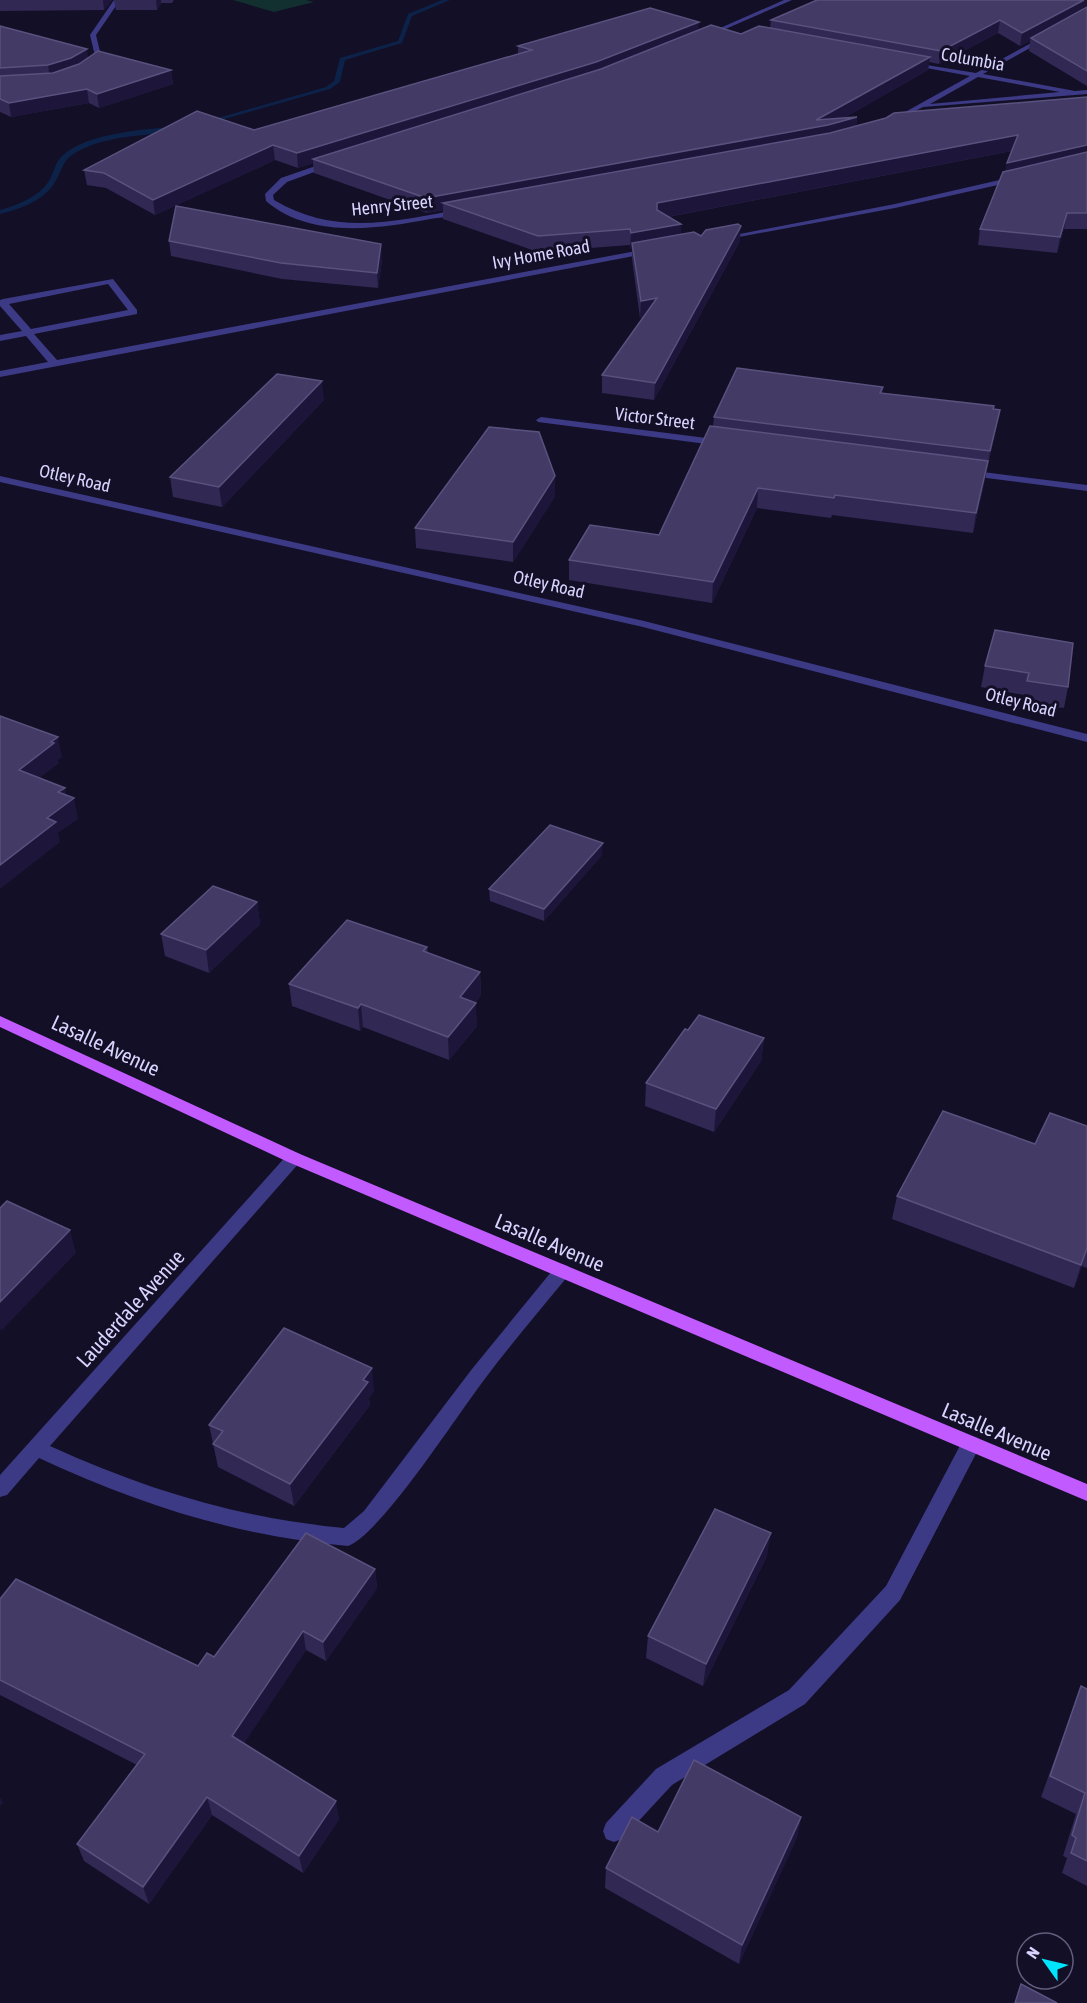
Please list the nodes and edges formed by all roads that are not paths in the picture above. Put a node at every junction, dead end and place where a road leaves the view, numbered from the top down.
1 (117, 0) edge
2 (789, 0) edge
3 (723, 28) junction
4 (735, 31) edge
5 (1057, 31) edge
6 (693, 42) edge
7 (896, 60) edge
8 (91, 70) edge
9 (977, 75) junction
10 (1087, 92) edge
11 (1075, 93) junction
12 (920, 107) junction
13 (881, 128) edge
14 (344, 158) edge
15 (1029, 175) edge
16 (468, 210) edge
17 (719, 238) edge
18 (660, 249) edge
19 (1, 302) edge
20 (29, 333) junction
21 (0, 338) edge
22 (54, 363) junction
23 (0, 374) edge
24 (541, 420) dead end
25 (731, 444) edge
26 (956, 472) edge
27 (0, 479) edge
28 (1087, 489) edge
29 (1087, 738) edge
30 (0, 1021) edge
31 (294, 1158) junction
32 (562, 1271) junction
33 (971, 1444) junction
34 (36, 1448) junction
35 (0, 1489) edge
36 (1087, 1493) edge
37 (614, 1832) dead end

1 - 8 street
2 - 3 street
3 - 4 street
3 - 6 street
5 - 9 street
7 - 9 street, Columbia
9 - 11 street, Columbia
9 - 12 street
10 - 11 street
11 - 12 street
12 - 13 street
14 - 16 street, Henry Street
15 - 17 street
18 - 22 street, Ivy Home Road
19 - 20 street
19 - 20 street
20 - 21 street
20 - 22 street
22 - 23 street, Ivy Home Road
24 - 25 street, Victor Street
26 - 28 street
27 - 29 street, Otley Road
30 - 31 main road, Lasalle Avenue
31 - 32 main road, Lasalle Avenue
31 - 34 street, Lauderdale Avenue
32 - 33 main road, Lasalle Avenue
32 - 34 street
33 - 36 main road, Lasalle Avenue
33 - 37 street
34 - 35 street, Lauderdale Avenue

